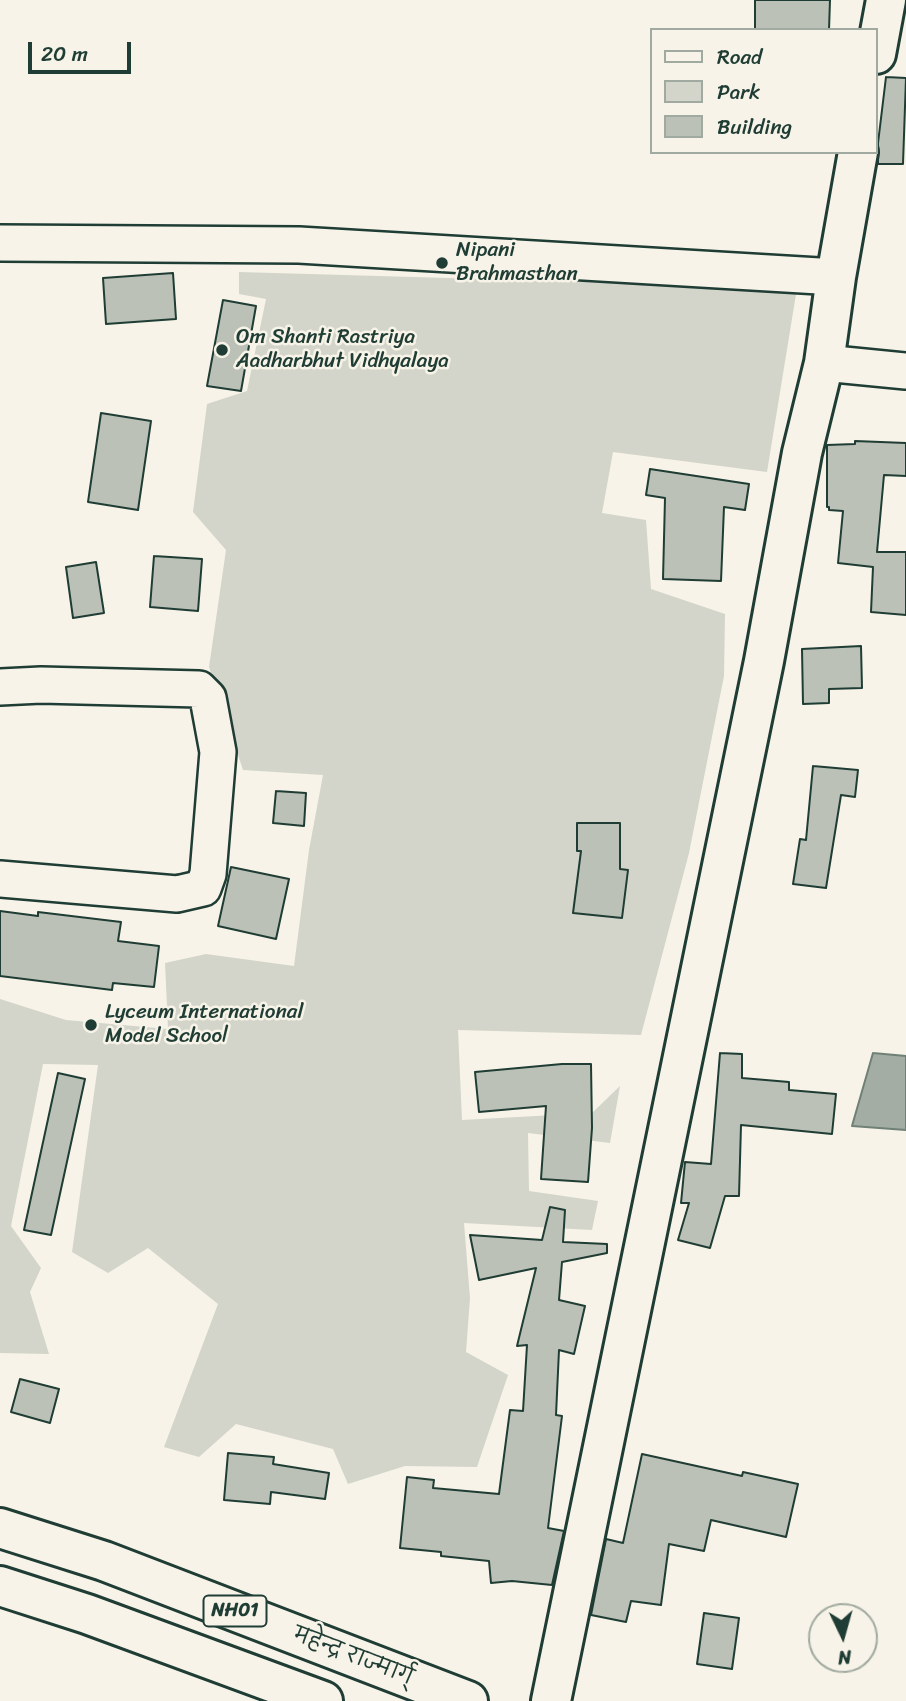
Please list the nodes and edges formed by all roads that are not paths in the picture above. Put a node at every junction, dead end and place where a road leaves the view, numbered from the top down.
1 (886, 0) edge
2 (878, 43) edge
3 (858, 154) edge
4 (0, 243) edge
5 (836, 277) junction
6 (824, 363) junction
7 (906, 371) edge
8 (0, 687) edge
9 (0, 879) edge
10 (0, 1528) edge
11 (0, 1586) edge
12 (323, 1701) edge
13 (468, 1701) edge
14 (551, 1701) edge

1 - 2 main road
3 - 5 main road
4 - 5 street
5 - 6 main road
6 - 7 street
6 - 14 main road
8 - 9 street
10 - 13 main road, महेन्द्र राज्मार्ग् / NH01
11 - 12 main road, NH01

